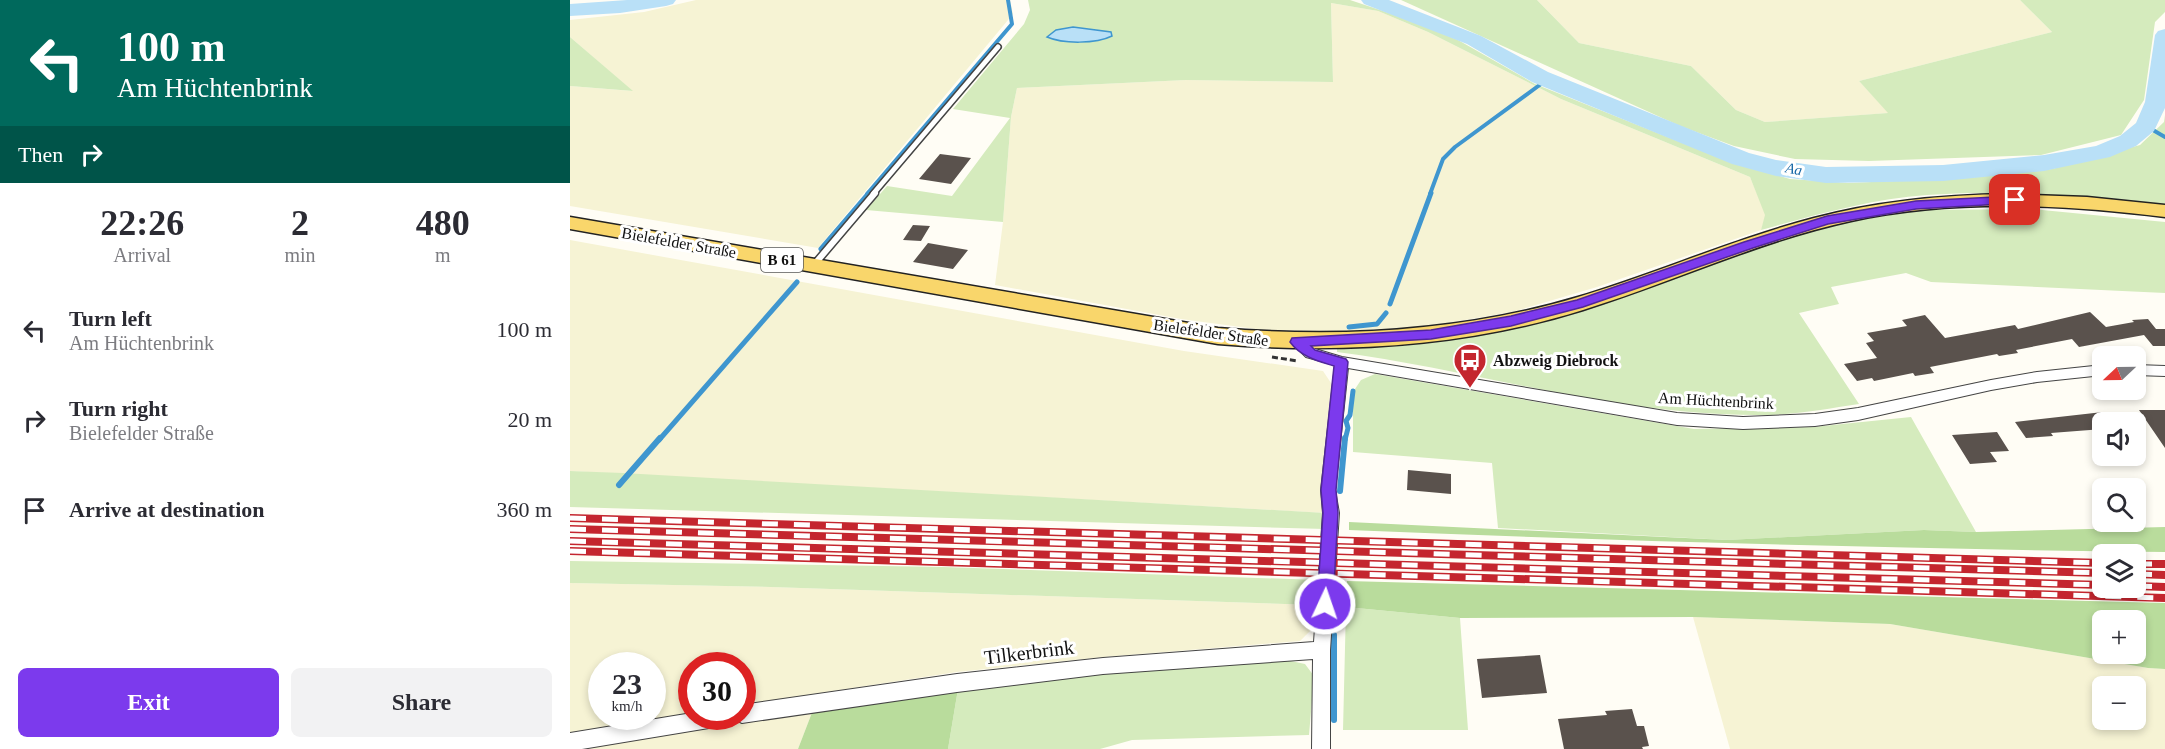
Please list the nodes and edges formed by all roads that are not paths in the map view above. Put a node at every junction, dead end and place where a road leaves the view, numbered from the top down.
1 (999, 46) dead end
2 (2165, 211) edge
3 (570, 223) edge
4 (813, 266) junction
5 (1297, 342) junction
6 (1342, 362) junction
7 (2146, 370) edge
8 (2092, 371) edge
9 (2165, 371) edge
10 (1322, 650) junction
11 (756, 712) edge
12 (678, 724) edge
13 (570, 742) edge
14 (1321, 749) edge

1 - 4 lane
2 - 5 main road, Bielefelder Straße / B 61
3 - 4 main road, Bielefelder Straße / B 61
4 - 5 main road, Bielefelder Straße / B 61
5 - 6 street, Am Hüchtenbrink
6 - 8 street, Am Hüchtenbrink
6 - 10 street
7 - 9 street
10 - 11 street, Tilkerbrink
10 - 14 street
12 - 13 street

